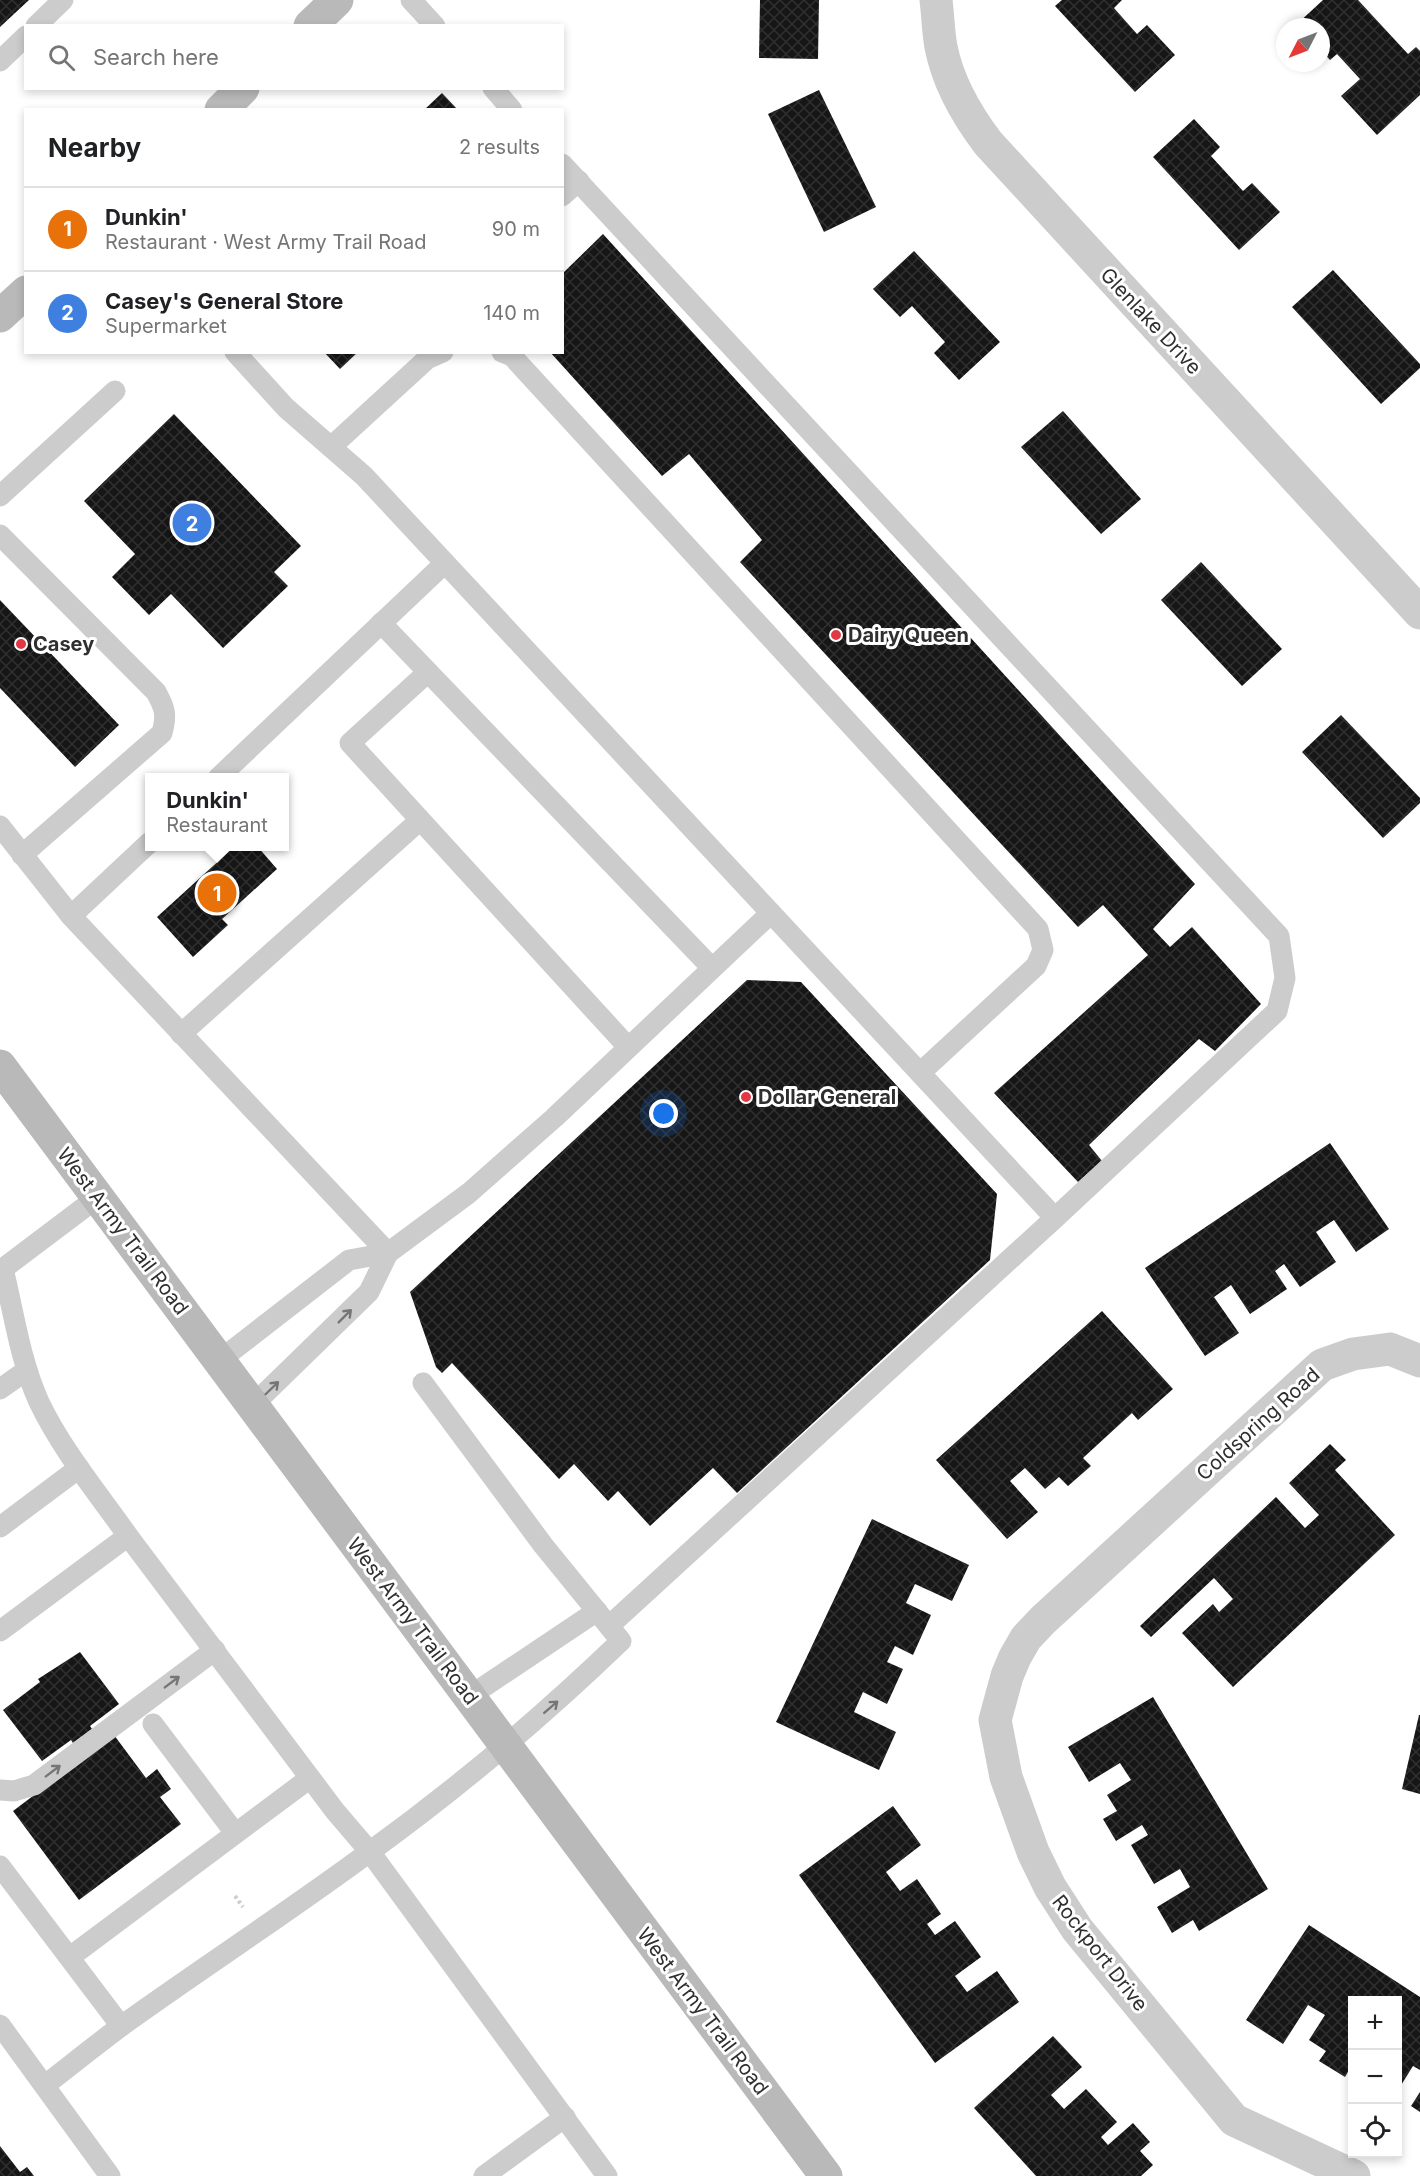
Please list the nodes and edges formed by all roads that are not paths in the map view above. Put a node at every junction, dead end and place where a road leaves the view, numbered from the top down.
1 (63, 0) edge
2 (337, 0) edge
3 (411, 0) edge
4 (936, 0) edge
5 (38, 24) edge
6 (312, 24) edge
7 (433, 24) edge
8 (24, 38) edge
9 (0, 60) edge
10 (241, 90) edge
11 (495, 90) edge
12 (223, 108) edge
13 (510, 108) edge
14 (564, 166) edge
15 (579, 181) junction
16 (564, 194) edge
17 (24, 294) edge
18 (0, 316) edge
19 (237, 354) edge
20 (438, 354) edge
21 (507, 354) edge
22 (115, 391) dead end
23 (331, 447) junction
24 (0, 496) edge
25 (0, 536) edge
26 (445, 563) junction
27 (1420, 613) edge
28 (381, 623) junction
29 (428, 672) junction
30 (222, 773) edge
31 (419, 821) junction
32 (2, 832) edge
33 (145, 847) edge
34 (22, 855) junction
35 (771, 913) junction
36 (71, 916) junction
37 (712, 968) junction
38 (181, 1034) junction
39 (628, 1047) junction
40 (0, 1066) edge
41 (920, 1073) junction
42 (98, 1197) junction
43 (1055, 1218) junction
44 (388, 1253) junction
45 (2, 1270) edge
46 (220, 1360) junction
47 (1420, 1360) edge
48 (27, 1370) junction
49 (423, 1383) dead end
50 (0, 1389) edge
51 (253, 1405) junction
52 (79, 1468) junction
53 (0, 1527) edge
54 (1144, 1527) joint
55 (128, 1536) junction
56 (609, 1626) junction
57 (0, 1631) edge
58 (215, 1650) junction
59 (470, 1696) junction
60 (153, 1724) dead end
61 (507, 1745) junction
62 (309, 1778) junction
63 (0, 1790) edge
64 (235, 1833) junction
65 (370, 1852) junction
66 (0, 1866) edge
67 (70, 1957) junction
68 (0, 2025) edge
69 (122, 2026) junction
70 (45, 2085) junction
71 (565, 2117) junction
72 (1308, 2165) edge
73 (110, 2176) edge
74 (484, 2176) edge
75 (607, 2176) edge
76 (826, 2176) edge
77 (1354, 2176) edge

1 - 5 lane
2 - 6 main road
3 - 7 lane
4 - 27 street, Glenlake Drive
8 - 9 lane
10 - 12 main road
11 - 13 lane
14 - 15 lane
15 - 16 lane
15 - 43 lane
17 - 18 main road
19 - 23 lane
20 - 23 lane
21 - 41 lane
22 - 24 lane
23 - 26 lane
25 - 34 lane
26 - 28 lane
26 - 35 lane
28 - 29 lane
28 - 30 lane
29 - 31 lane
29 - 37 lane
31 - 38 lane
31 - 39 lane
32 - 34 lane
33 - 36 lane
34 - 36 lane
35 - 37 lane
35 - 41 lane
36 - 38 lane
37 - 39 lane
38 - 44 lane
39 - 44 lane
40 - 42 main road, West Army Trail Road
41 - 43 lane
42 - 45 lane
42 - 46 main road, West Army Trail Road
43 - 56 lane
44 - 46 lane
51 -> 44 lane
45 - 48 lane
46 - 51 main road, West Army Trail Road
47 - 54 street, Coldspring Road
48 - 50 lane
48 - 52 lane
49 - 56 lane
51 - 59 main road, West Army Trail Road
52 - 53 lane
52 - 55 lane
54 - 72 street, Rockport Drive
55 - 57 lane
55 - 58 lane
56 - 59 lane
61 -> 56 lane
58 - 62 lane
63 -> 58 lane
59 - 61 main road, West Army Trail Road
60 - 64 lane
61 - 65 lane
61 - 76 main road, West Army Trail Road
62 - 64 lane
62 - 65 lane
64 - 67 lane
65 - 69 lane
65 - 71 lane
66 - 67 lane
67 - 69 lane
68 - 70 lane
69 - 70 lane
70 - 73 lane
71 - 74 lane
71 - 75 lane
72 - 77 street, Rockport Drive

